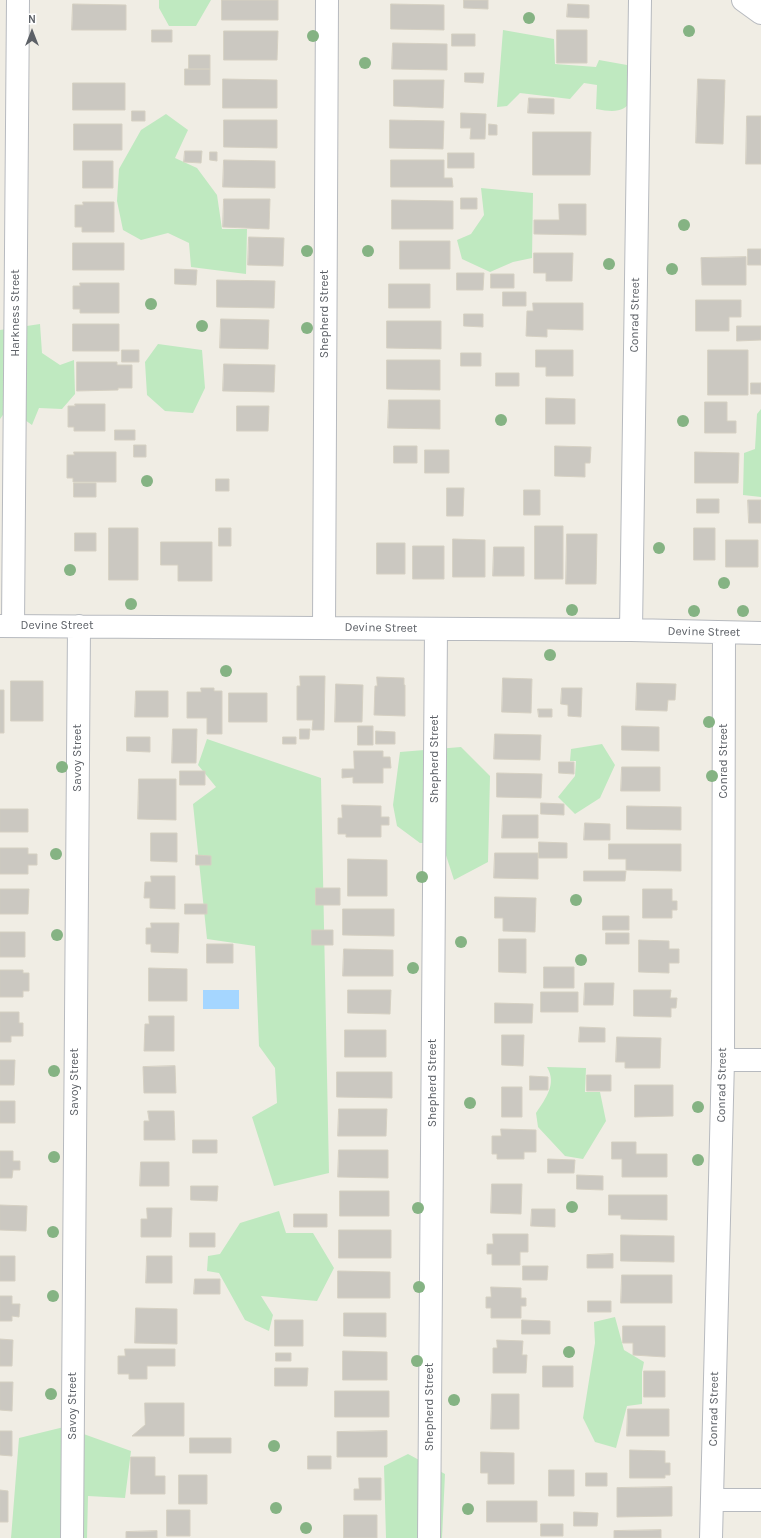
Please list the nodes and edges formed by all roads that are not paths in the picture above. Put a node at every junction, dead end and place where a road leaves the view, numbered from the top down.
1 (18, 0) edge
2 (327, 0) edge
3 (640, 0) edge
4 (742, 0) edge
5 (761, 13) edge
6 (7, 626) edge
7 (79, 626) junction
8 (324, 627) junction
9 (436, 629) junction
10 (631, 630) junction
11 (724, 633) junction
12 (761, 633) edge
13 (723, 1060) junction
14 (761, 1060) edge
15 (712, 1500) junction
16 (761, 1500) edge
17 (72, 1538) edge
18 (429, 1538) edge
19 (712, 1538) edge

1 - 6 street, Harkness Street
2 - 8 street, Shepherd Street
3 - 10 street, Conrad Street
4 - 5 street
6 - 7 street, Devine Street
7 - 8 street, Devine Street
7 - 17 street, Savoy Street
8 - 9 street, Devine Street
9 - 10 street, Devine Street
9 - 18 street, Shepherd Street
10 - 11 street, Devine Street
11 - 12 street, Devine Street
11 - 13 street, Conrad Street
13 - 14 street
13 - 15 street, Conrad Street
15 - 16 street
15 - 19 street, Conrad Street

